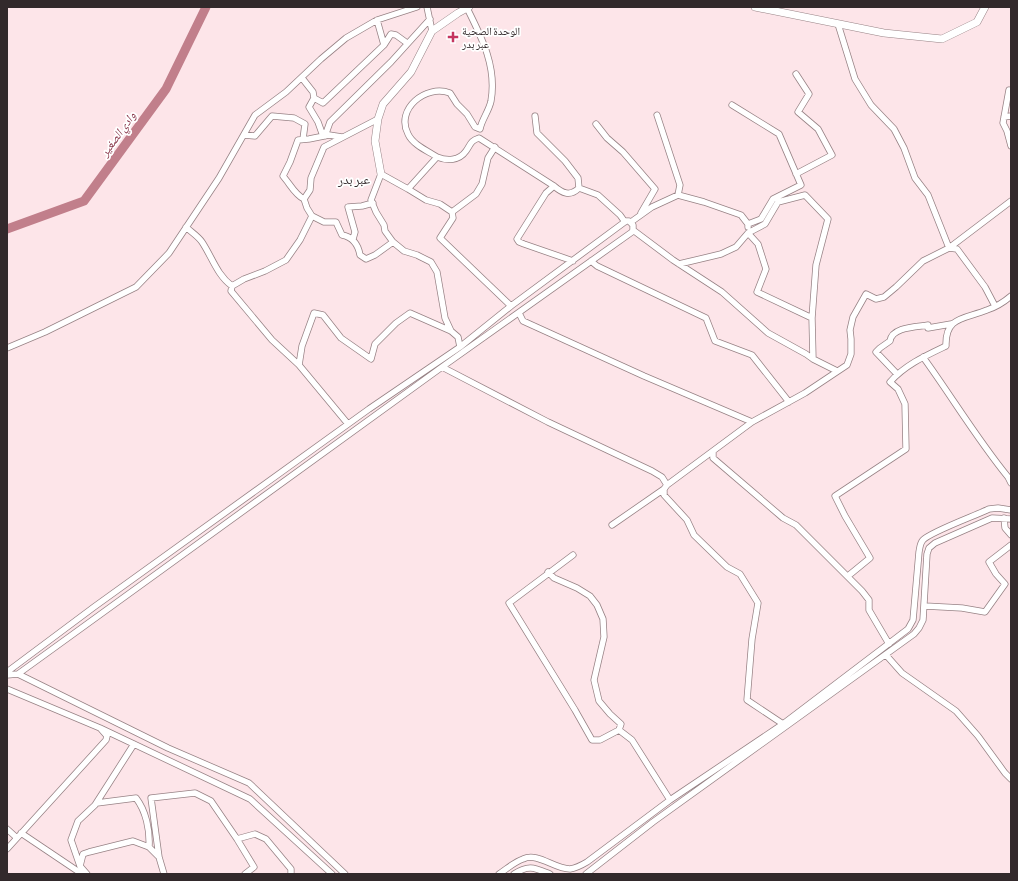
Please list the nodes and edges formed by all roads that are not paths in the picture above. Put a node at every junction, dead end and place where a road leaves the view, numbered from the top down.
1 (417, 7) edge
2 (427, 7) edge
3 (755, 7) edge
4 (985, 7) edge
5 (468, 8) edge
6 (430, 18) junction
7 (377, 20) junction
8 (838, 24) junction
9 (432, 31) junction
10 (407, 43) junction
11 (384, 45) junction
12 (796, 74) dead end
13 (302, 78) junction
14 (1009, 90) dead end
15 (314, 98) junction
16 (732, 105) dead end
17 (657, 115) dead end
18 (535, 116) dead end
19 (1011, 116) edge
20 (1004, 117) junction
21 (378, 119) junction
22 (596, 124) dead end
23 (244, 135) junction
24 (324, 136) junction
25 (342, 137) junction
26 (303, 139) junction
27 (1011, 146) edge
28 (495, 147) junction
29 (437, 157) junction
30 (381, 174) junction
31 (796, 174) junction
32 (554, 186) junction
33 (578, 188) junction
34 (408, 189) junction
35 (678, 195) junction
36 (304, 199) junction
37 (1011, 201) edge
38 (372, 203) junction
39 (452, 212) junction
40 (312, 216) junction
41 (639, 217) junction
42 (625, 222) junction
43 (631, 222) junction
44 (748, 224) junction
45 (186, 227) junction
46 (633, 230) junction
47 (748, 233) junction
48 (353, 239) junction
49 (393, 242) junction
50 (949, 248) junction
51 (573, 261) junction
52 (591, 261) junction
53 (679, 264) junction
54 (232, 286) junction
55 (1011, 296) edge
56 (511, 306) junction
57 (995, 306) junction
58 (519, 313) junction
59 (812, 318) junction
60 (951, 324) junction
61 (451, 331) junction
62 (460, 347) junction
63 (7, 348) edge
64 (923, 356) junction
65 (813, 359) junction
66 (299, 365) junction
67 (442, 367) junction
68 (837, 371) junction
69 (897, 374) junction
70 (789, 402) junction
71 (752, 422) junction
72 (348, 424) junction
73 (713, 452) junction
74 (1011, 483) edge
75 (665, 487) junction
76 (1011, 510) edge
77 (1004, 518) junction
78 (1011, 520) edge
79 (612, 525) dead end
80 (1011, 535) edge
81 (1011, 545) edge
82 (572, 555) dead end
83 (548, 572) junction
84 (848, 576) junction
85 (925, 606) junction
86 (889, 644) junction
87 (886, 655) junction
88 (7, 674) edge
89 (18, 674) junction
90 (7, 689) edge
91 (783, 724) junction
92 (100, 728) junction
93 (619, 730) junction
94 (134, 744) junction
95 (1011, 779) edge
96 (670, 800) junction
97 (96, 803) junction
98 (7, 829) edge
99 (21, 833) junction
100 (17, 838) junction
101 (237, 839) junction
102 (149, 847) junction
103 (7, 849) edge
104 (158, 857) junction
105 (80, 866) junction
106 (82, 874) edge
107 (87, 874) edge
108 (164, 874) edge
109 (245, 874) edge
110 (291, 874) edge
111 (332, 874) edge
112 (345, 874) edge
113 (499, 874) edge
114 (514, 874) edge
115 (550, 874) edge
116 (586, 874) edge

1 - 7 street
2 - 6 street
3 - 8 street
4 - 8 street
5 - 9 street
5 - 29 street
6 - 9 street
6 - 10 street
7 - 11 street
7 - 13 street
8 - 50 street
9 - 21 street
10 - 11 street
10 - 24 street
11 - 15 street
12 - 31 street
13 - 15 street
13 - 23 street
14 - 20 street
15 - 24 street
16 - 31 street
17 - 35 street
18 - 33 street
19 - 20 street
20 - 27 street
21 - 25 street
21 - 30 street
22 - 41 street
23 - 26 street
23 - 45 street
24 - 25 street
24 - 26 street
25 - 36 street
26 - 36 street
28 - 29 street
28 - 32 street
28 - 39 street
29 - 34 street
30 - 34 street
30 - 38 street
31 - 44 street
32 - 33 street
32 - 51 street
33 - 42 street
34 - 39 street
35 - 41 street
35 - 44 street
36 - 40 street
37 - 50 street
38 - 48 street
38 - 49 street
39 - 56 street
40 - 48 street
40 - 54 street
41 - 43 street
42 - 43 street
42 - 51 street
43 - 46 street
44 - 47 street
45 - 54 street
45 - 63 street
46 - 52 street
46 - 53 street
47 - 53 street
47 - 59 street
47 - 59 street
48 - 49 street
49 - 61 street
50 - 57 street
50 - 68 street
51 - 56 street
52 - 58 street
52 - 70 street
53 - 65 street
54 - 66 street
55 - 57 street
56 - 62 street
57 - 60 street
58 - 67 street
58 - 71 street
59 - 65 street
60 - 64 street
60 - 69 street
61 - 62 street
61 - 66 street
62 - 72 street
64 - 69 street
64 - 74 street
65 - 68 street
66 - 72 street
67 - 75 street
67 - 89 street
68 - 70 street
69 - 84 street
70 - 71 street
71 - 73 street
72 - 88 street
73 - 75 street
73 - 84 street
75 - 79 street
75 - 91 street
76 - 86 street
77 - 78 street
77 - 80 street
77 - 85 street
81 - 85 street
82 - 83 street
83 - 93 street
83 - 93 street
84 - 86 street
85 - 87 street
86 - 91 street
87 - 95 street
87 - 116 street
88 - 89 street
89 - 112 street
90 - 92 street
91 - 96 street
92 - 94 street
92 - 99 street
93 - 96 street
94 - 97 street
94 - 111 street
96 - 113 street
97 - 102 street
97 - 105 street
98 - 100 street
99 - 100 street
99 - 106 street
100 - 103 street
101 - 104 street
101 - 109 street
101 - 110 street
102 - 104 street
102 - 105 street
104 - 108 street
105 - 107 street
114 - 115 street

